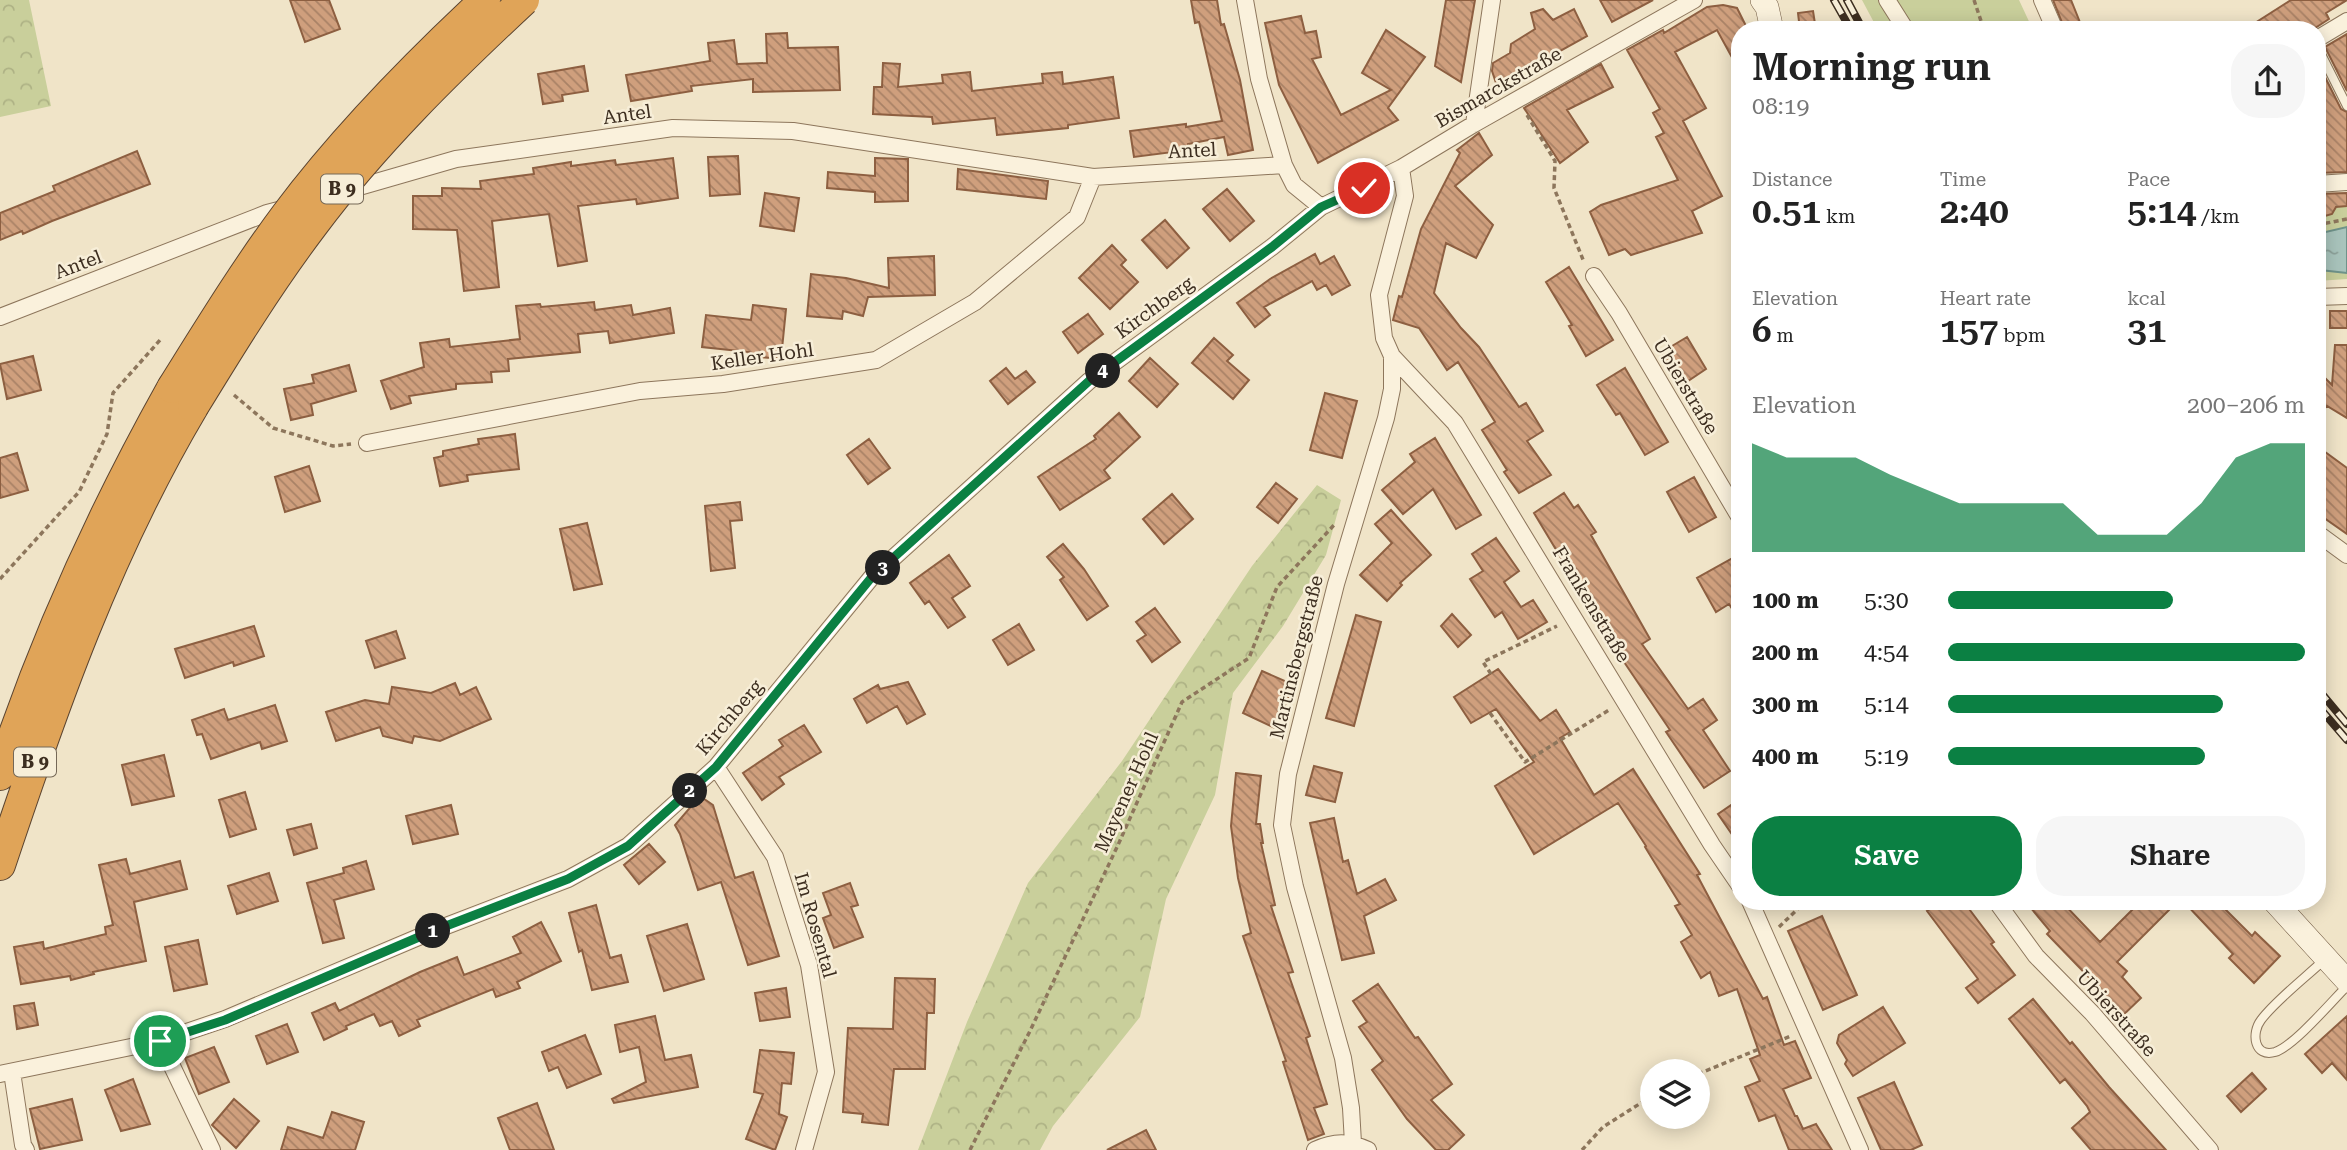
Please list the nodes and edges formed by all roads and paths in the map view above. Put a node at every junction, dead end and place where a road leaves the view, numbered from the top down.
1 (485, 0) edge
2 (524, 0) edge
3 (1245, 0) edge
4 (1492, 0) edge
5 (1694, 0) edge
6 (1762, 0) edge
7 (1887, 0) edge
8 (1974, 0) edge
9 (2042, 0) edge
10 (1770, 21) edge
11 (1900, 21) edge
12 (1981, 21) edge
13 (2051, 21) edge
14 (2347, 21) edge
15 (2326, 34) edge
16 (2326, 64) edge
17 (1512, 102) junction
18 (2347, 106) edge
19 (1474, 124) junction
20 (1284, 165) junction
21 (1401, 168) junction
22 (1093, 177) junction
23 (2347, 182) edge
24 (2326, 183) edge
25 (1321, 207) junction
26 (2347, 219) edge
27 (2326, 223) edge
28 (1594, 276) joint
29 (2347, 296) edge
30 (2326, 297) edge
31 (0, 317) edge
32 (161, 339) dead end
33 (1392, 356) junction
34 (234, 395) dead end
35 (182, 397) junction
36 (367, 443) joint
37 (1731, 503) edge
38 (1338, 521) dead end
39 (2326, 540) edge
40 (2347, 555) edge
41 (0, 579) edge
42 (1575, 617) junction
43 (1491, 674) dead end
44 (1625, 700) junction
45 (1490, 713) dead end
46 (716, 767) junction
47 (0, 775) edge
48 (0, 865) edge
49 (1731, 873) edge
50 (1754, 910) edge
51 (1797, 910) edge
52 (2002, 910) edge
53 (2282, 910) edge
54 (1768, 938) junction
55 (2326, 958) junction
56 (2347, 984) edge
57 (1790, 1037) dead end
58 (160, 1041) junction
59 (1710, 1069) edge
60 (6, 1073) edge
61 (1640, 1104) edge
62 (1360, 1147) edge
63 (26, 1150) edge
64 (212, 1150) edge
65 (804, 1150) edge
66 (970, 1150) edge
67 (1315, 1150) edge
68 (1582, 1150) edge
69 (1860, 1150) edge
70 (2210, 1150) edge

1 - 35 highway, B 9, bridge
2 - 35 highway, B 9, bridge
3 - 20 street
4 - 19 street
5 - 17 street, Bismarckstraße
6 - 10 street
7 - 11 street
8 - 12 path
9 - 13 street
14 - 15 street
16 - 18 lane
17 - 19 street, Bismarckstraße
17 - 28 path
19 - 21 street, Bismarckstraße
20 - 22 street, Antel
20 - 25 street
21 - 25 street, Bismarckstraße
21 - 33 street, Martinsbergstraße
22 - 31 street, Antel
22 - 36 street, Keller Hohl
23 - 24 street
25 - 46 street, Kirchberg
26 - 27 path
28 - 37 street, Ubierstraße
29 - 30 street
32 - 41 path
33 - 42 street, Frankenstraße
33 - 62 street, Martinsbergstraße
34 - 36 path
35 - 47 highway, B 9
35 - 48 highway, B 9
38 - 66 path, Mayener Hohl
39 - 40 street
42 - 43 path
42 - 44 street, Frankenstraße
44 - 45 path
44 - 49 street, Frankenstraße
46 - 58 street, Kirchberg
46 - 65 street, Im Rosental
50 - 54 street
51 - 54 path
52 - 70 street, Ubierstraße
53 - 55 street
54 - 69 street
55 - 56 street
55 - 56 lane
57 - 59 path
58 - 60 street, Kirchberg
58 - 64 street
60 - 63 street, Kirchberg
61 - 68 path
62 - 67 street

